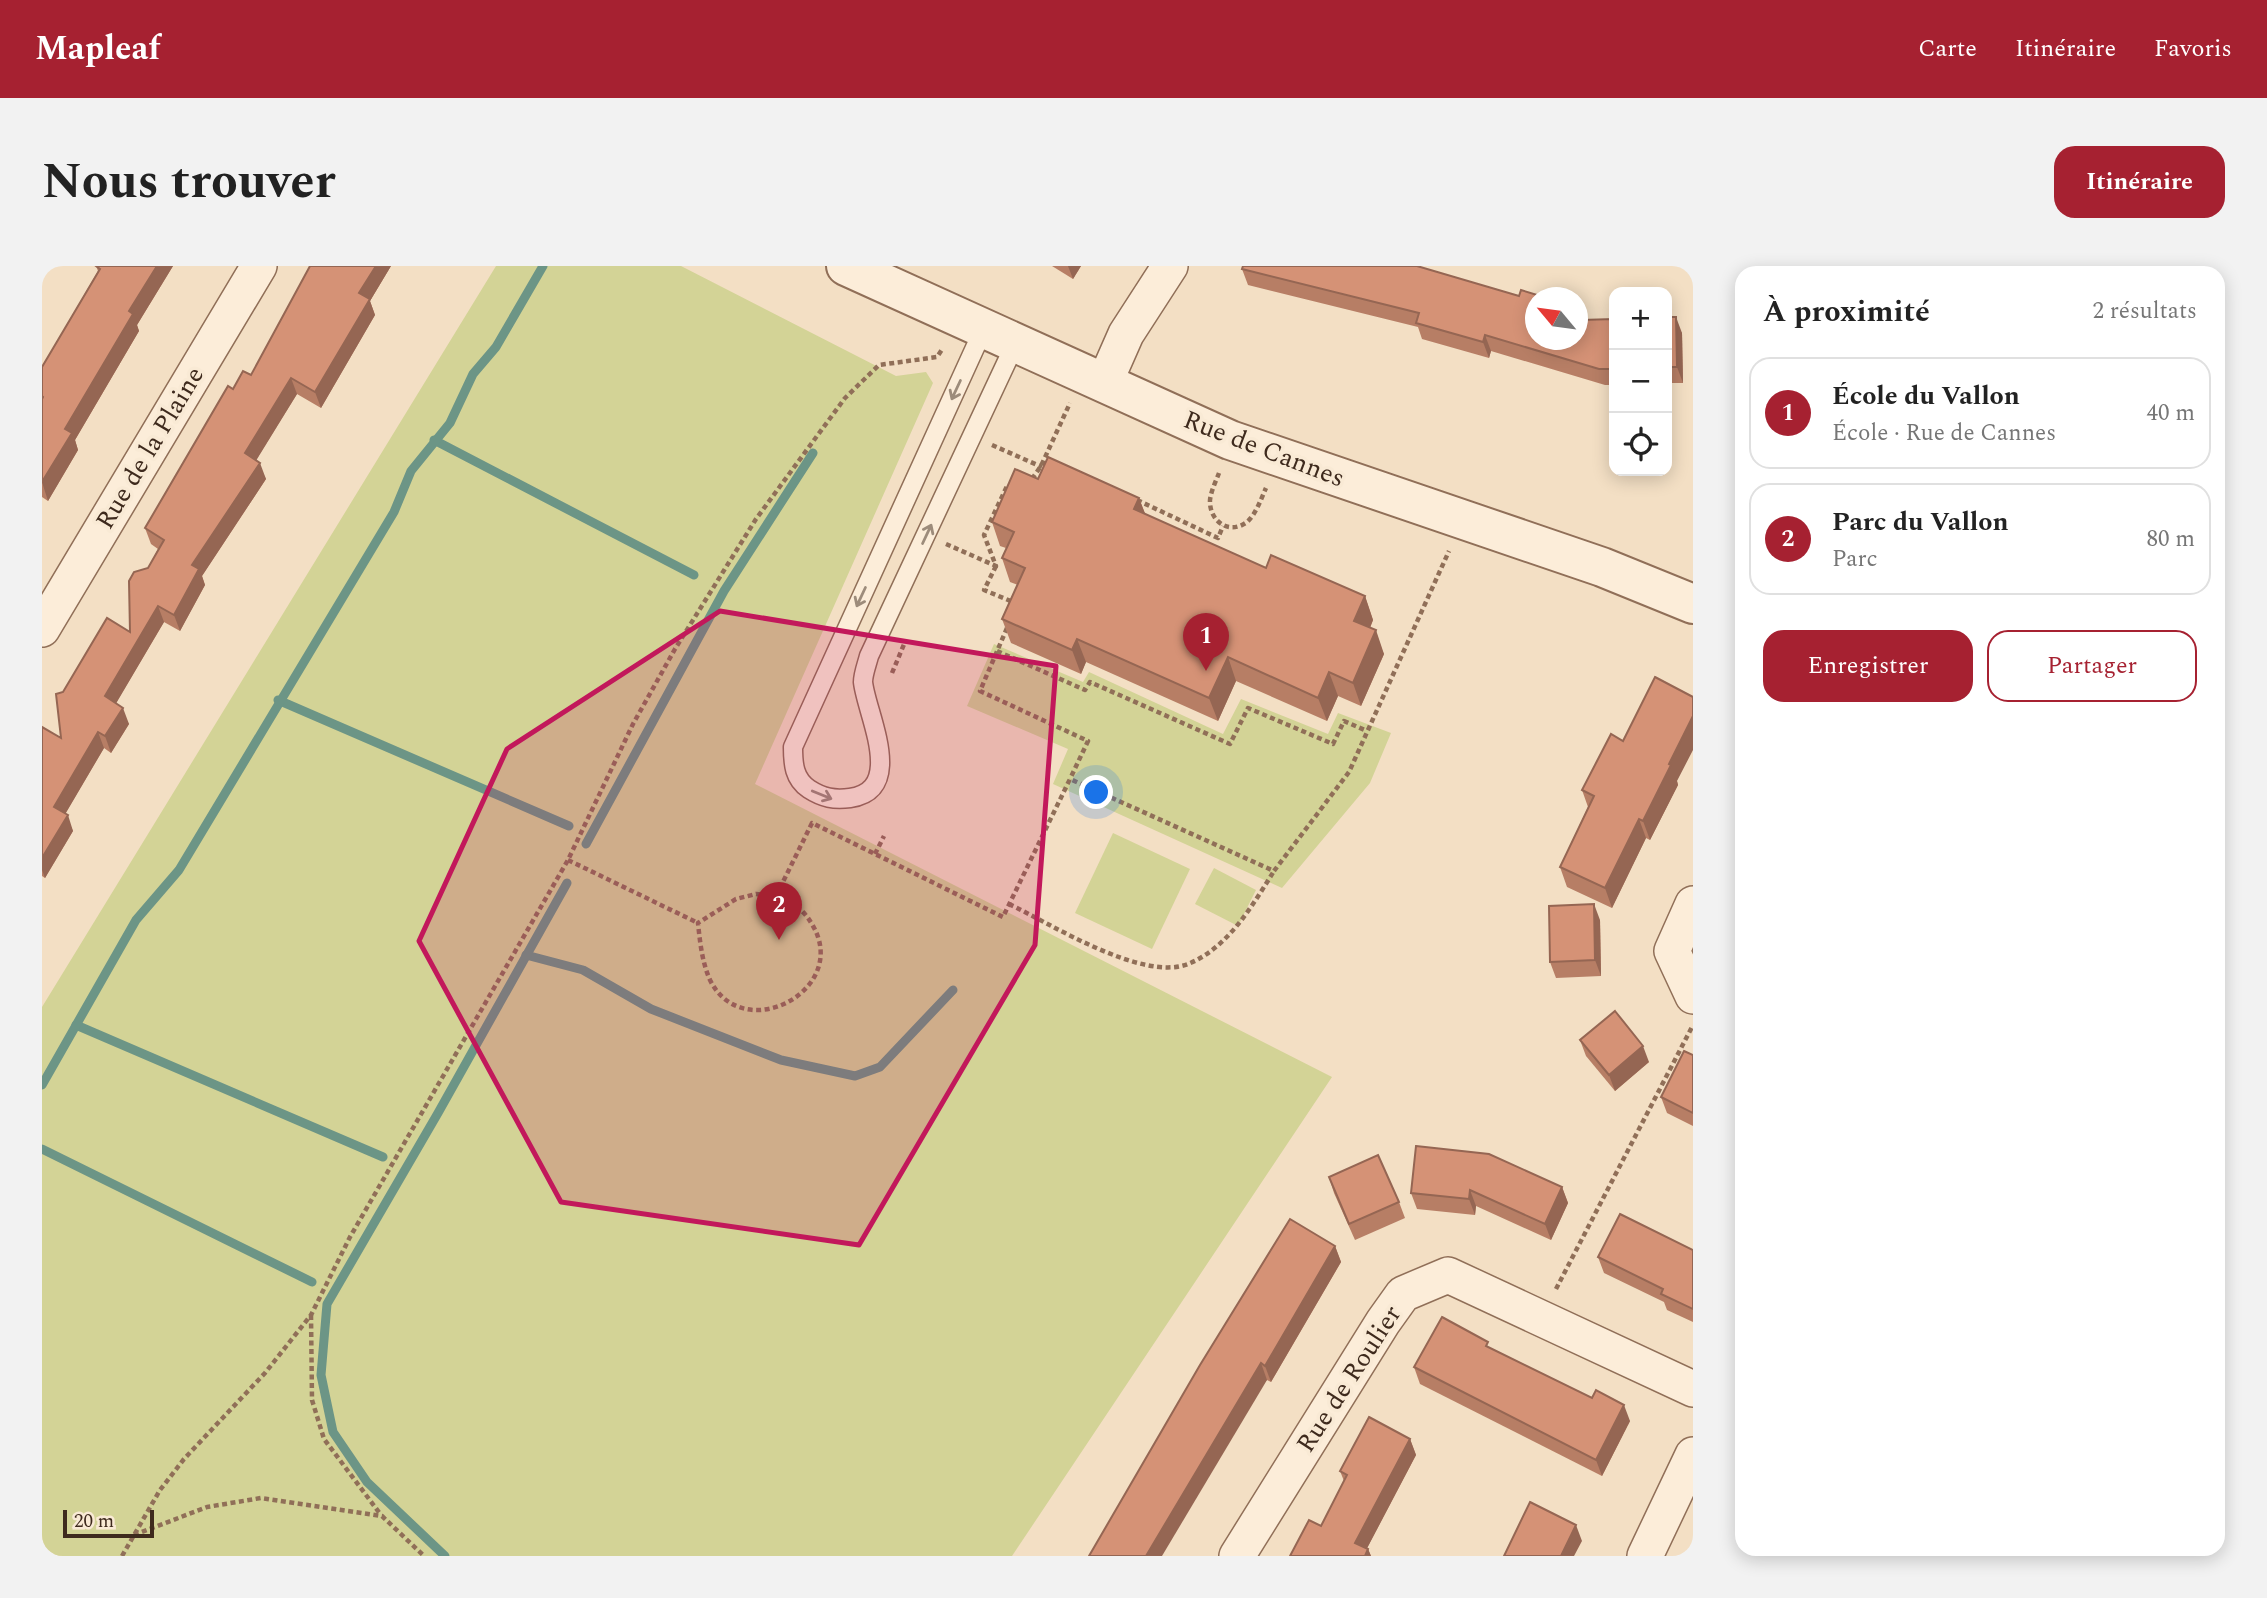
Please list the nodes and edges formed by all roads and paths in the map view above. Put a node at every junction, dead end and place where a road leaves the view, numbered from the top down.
1 (259, 266) edge
2 (846, 266) edge
3 (1170, 266) edge
4 (988, 329) junction
5 (1104, 384) junction
6 (1064, 415) dead end
7 (1230, 440) junction
8 (992, 444) dead end
9 (1280, 458) junction
10 (1041, 467) junction
11 (1051, 471) edge
12 (1135, 500) edge
13 (1463, 520) junction
14 (1223, 526) junction
15 (945, 543) dead end
16 (996, 566) junction
17 (1017, 604) edge
18 (1693, 604) edge
19 (1012, 616) edge
20 (42, 629) edge
21 (997, 650) junction
22 (1367, 731) junction
23 (1070, 779) junction
24 (884, 836) dead end
25 (875, 854) junction
26 (568, 860) junction
27 (1274, 872) junction
28 (776, 895) junction
29 (1009, 904) junction
30 (1693, 904) edge
31 (698, 923) junction
32 (1693, 996) edge
33 (1693, 1025) edge
34 (311, 1315) junction
35 (1541, 1318) junction
36 (1693, 1389) edge
37 (1693, 1455) edge
38 (382, 1516) junction
39 (134, 1535) junction
40 (122, 1556) edge
41 (424, 1556) edge
42 (1237, 1556) edge
43 (1645, 1556) edge

1 - 20 street, Rue de la Plaine
2 - 4 street, Rue de Cannes
3 - 5 street
4 -> 4 lane
4 - 5 street, Rue de Cannes
4 - 26 path
5 - 7 street, Rue de Cannes
6 - 10 path
7 - 9 street, Rue de Cannes
7 - 14 path
8 - 10 path
9 - 13 street, Rue de Cannes
9 - 14 path
10 - 11 path
10 - 16 path
12 - 14 path
13 - 18 street, Rue de Cannes
13 - 22 path
15 - 16 path
16 - 17 path
19 - 21 path
21 - 22 path
21 - 23 path
22 - 27 path
23 - 27 path
23 - 29 path
24 - 25 path
25 - 28 path
25 - 29 path
26 - 31 path
26 - 34 path
27 - 29 path
28 - 31 path
28 - 31 path
30 - 32 street
33 - 35 path
34 - 38 path
34 - 39 path
35 - 36 street, Rue de Roulier
35 - 42 street, Rue de Roulier
37 - 43 street
38 - 39 path
38 - 41 path
39 - 40 path

